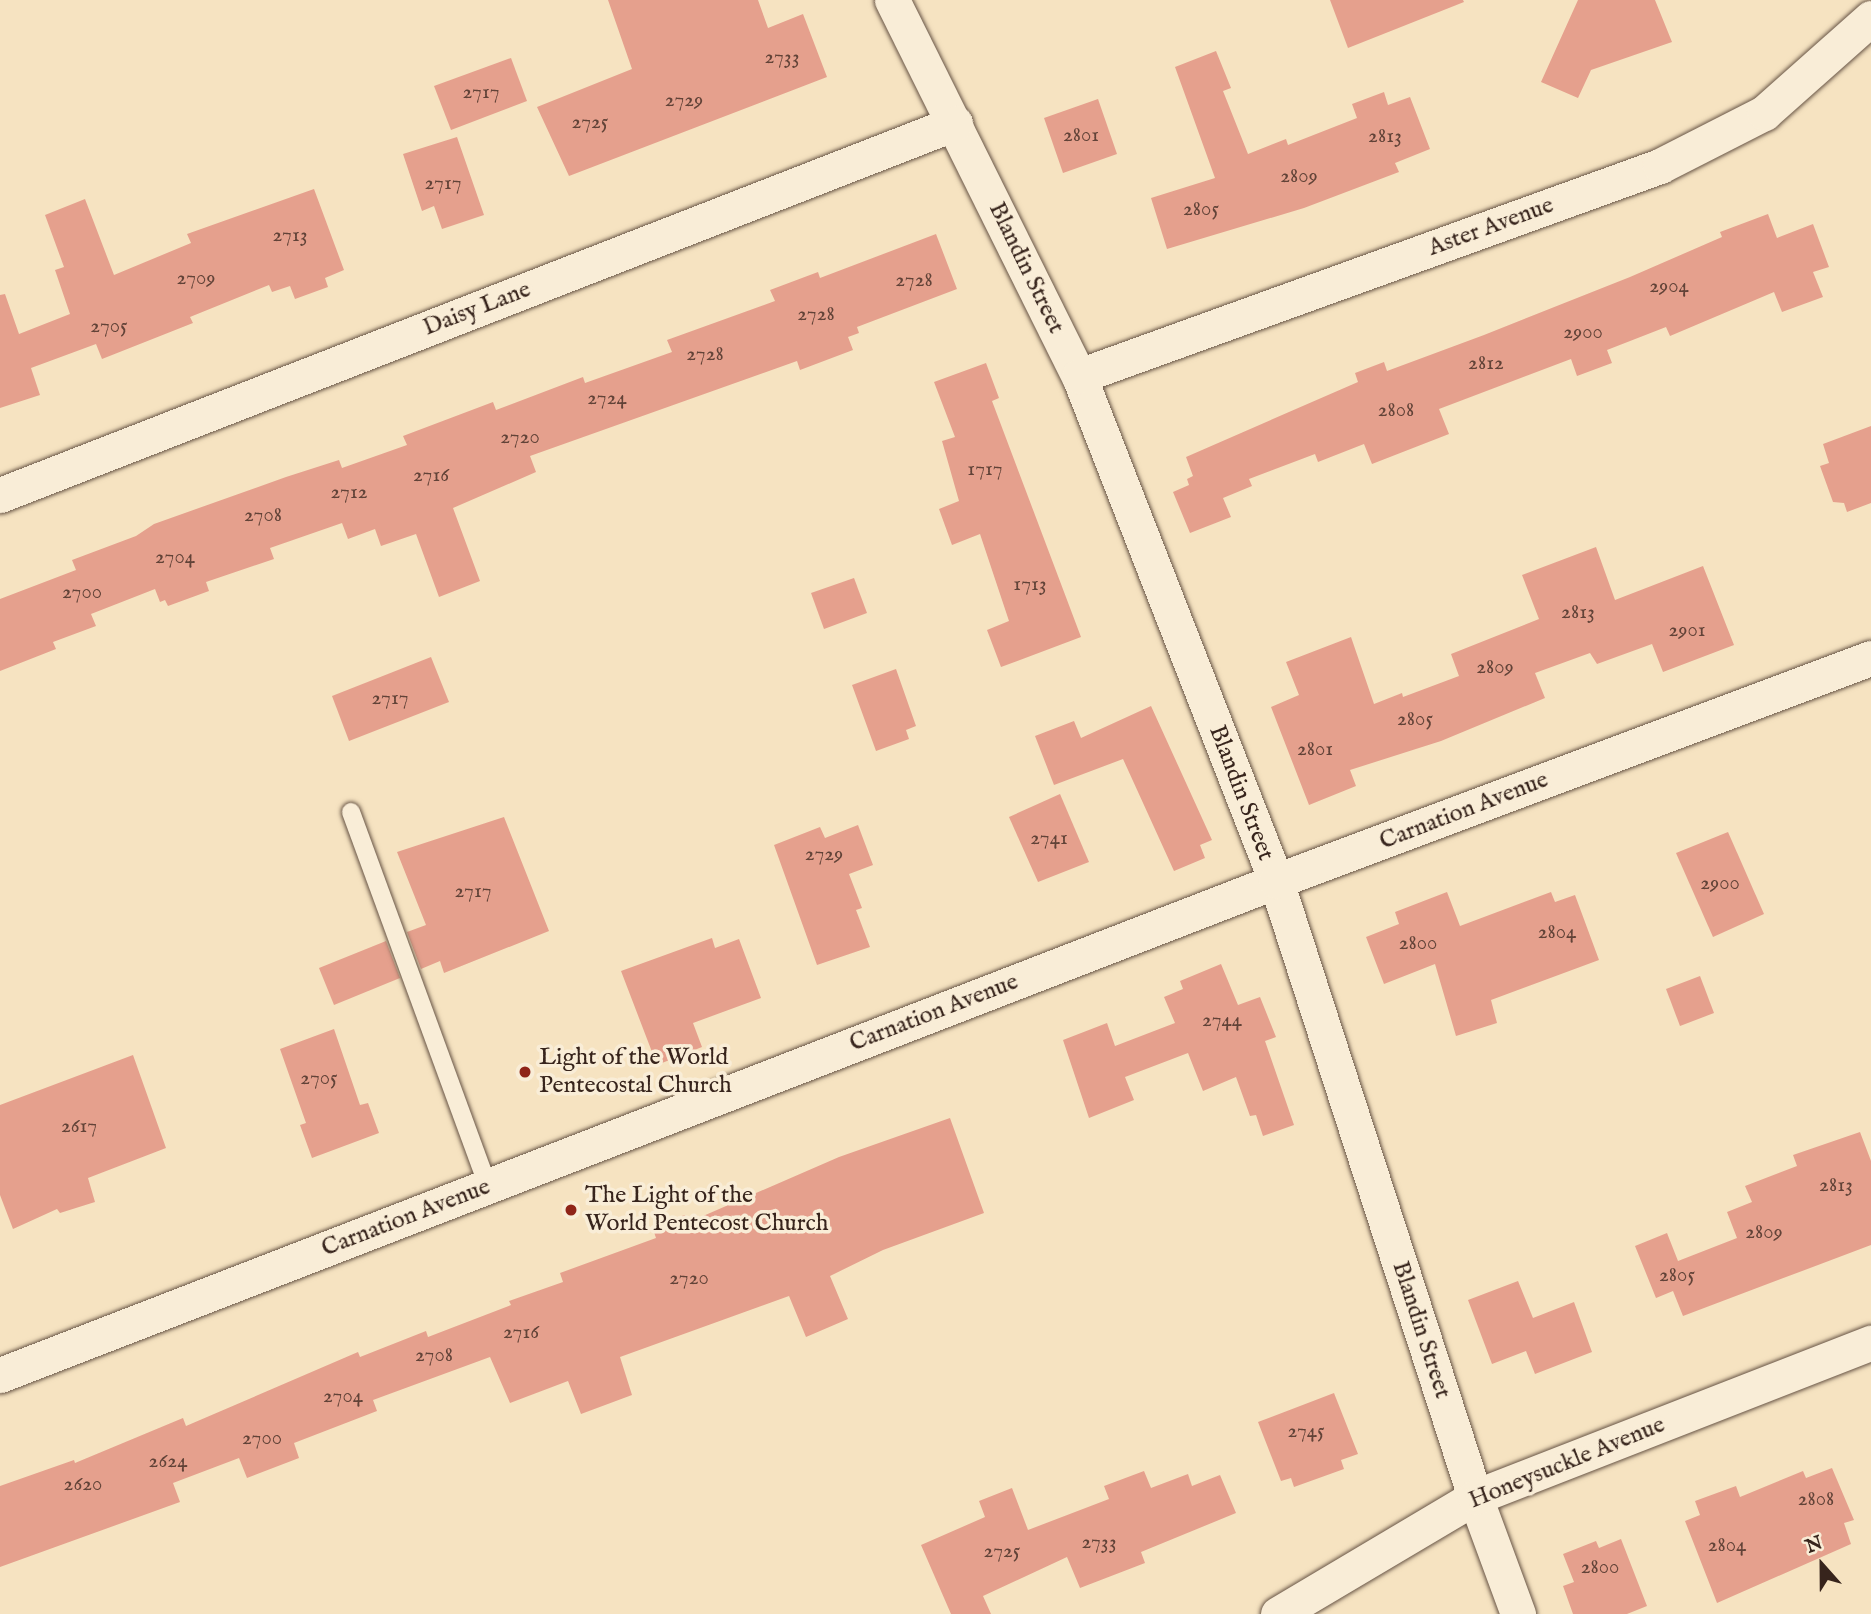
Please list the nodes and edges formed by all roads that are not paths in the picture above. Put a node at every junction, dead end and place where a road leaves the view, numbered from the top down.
1 (892, 0) edge
2 (1871, 18) edge
3 (955, 122) junction
4 (1079, 376) junction
5 (0, 495) edge
6 (1871, 658) edge
7 (351, 812) dead end
8 (1276, 881) junction
9 (488, 1186) junction
10 (1871, 1343) edge
11 (0, 1375) edge
12 (1475, 1497) junction
13 (1278, 1614) edge
14 (1518, 1614) edge

1 - 3 street, Blandin Street
2 - 4 street, Aster Avenue
3 - 4 street, Blandin Street
3 - 5 street, Daisy Lane
4 - 8 street, Blandin Street
6 - 8 street, Carnation Avenue
7 - 9 lane
8 - 9 street, Carnation Avenue
8 - 12 street, Blandin Street
9 - 11 street, Carnation Avenue
10 - 12 street, Honeysuckle Avenue
12 - 13 street, Honeysuckle Avenue
12 - 14 street, Blandin Street

